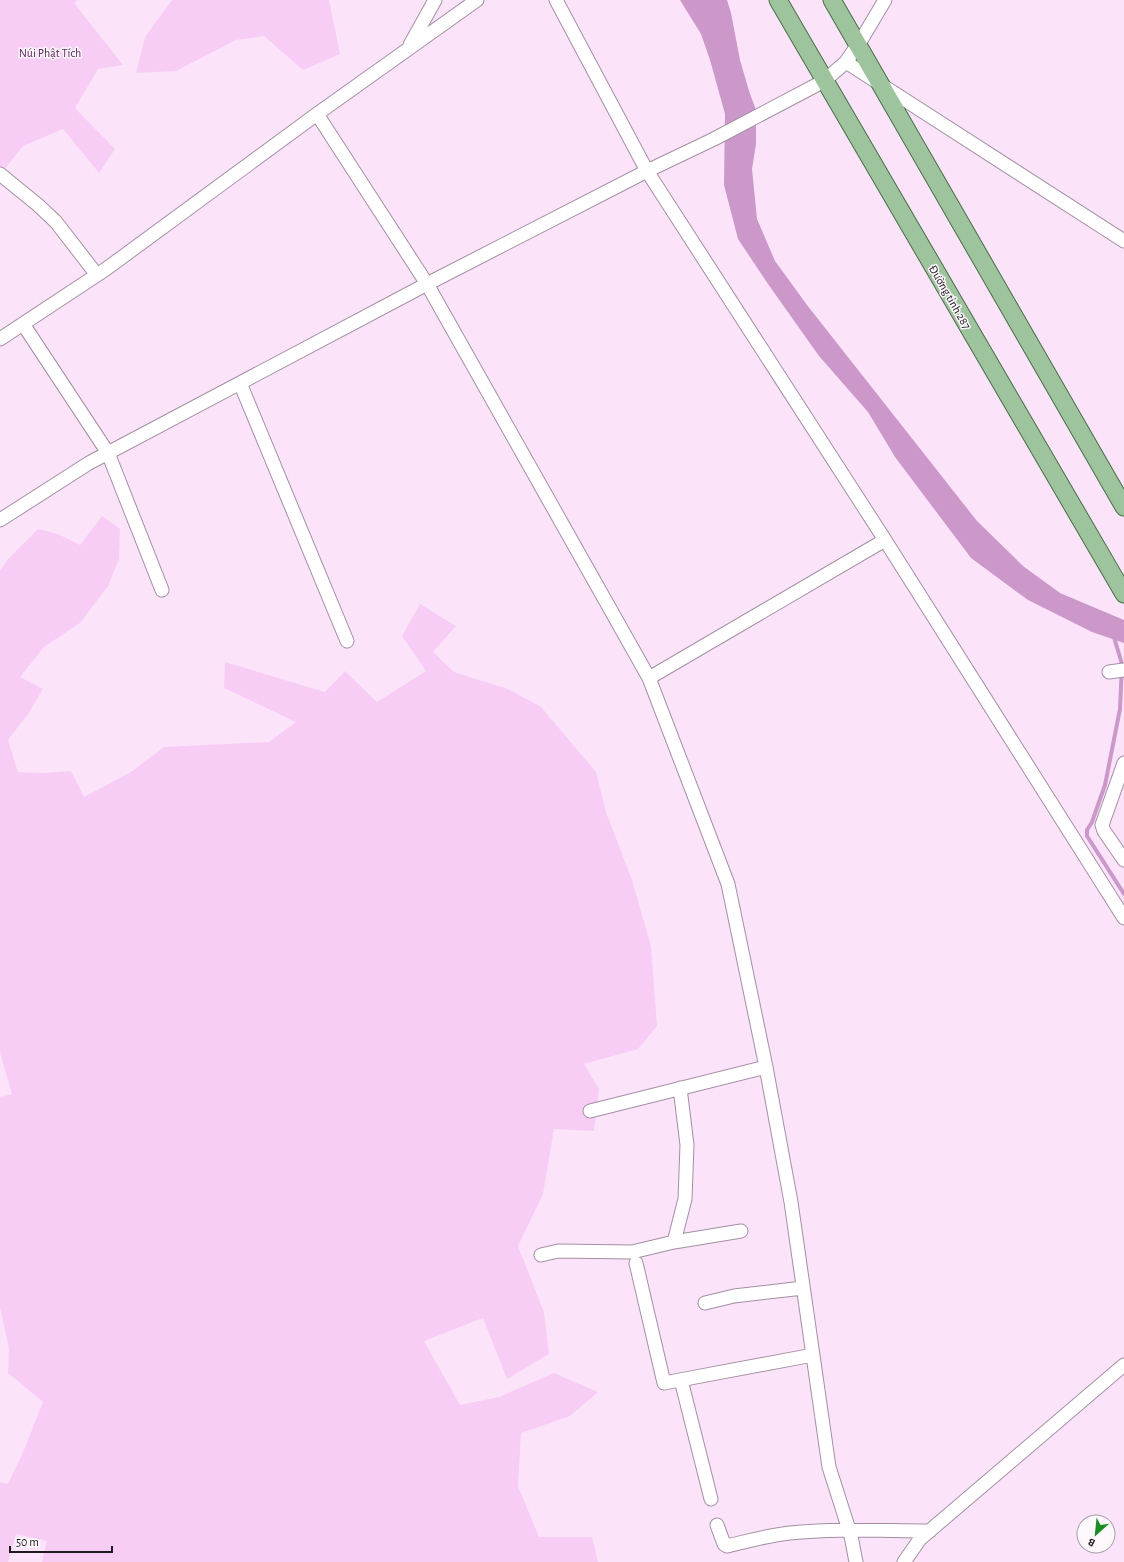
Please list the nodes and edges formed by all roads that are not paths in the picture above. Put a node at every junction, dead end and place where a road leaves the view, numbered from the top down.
1 (435, 0) edge
2 (476, 0) edge
3 (556, 0) edge
4 (778, 0) edge
5 (832, 0) edge
6 (886, 0) edge
7 (858, 44) junction
8 (408, 48) junction
9 (846, 62) junction
10 (824, 81) junction
11 (880, 84) junction
12 (317, 114) junction
13 (647, 171) junction
14 (0, 174) edge
15 (1124, 241) edge
16 (97, 275) junction
17 (428, 284) junction
18 (23, 324) junction
19 (0, 339) edge
20 (240, 383) junction
21 (108, 453) junction
22 (1124, 507) edge
23 (0, 520) edge
24 (885, 540) junction
25 (162, 590) dead end
26 (1124, 594) edge
27 (347, 641) dead end
28 (1124, 670) edge
29 (1110, 672) dead end
30 (649, 678) junction
31 (1124, 763) edge
32 (1124, 860) edge
33 (1124, 918) edge
34 (766, 1067) junction
35 (680, 1088) junction
36 (590, 1111) dead end
37 (741, 1231) dead end
38 (674, 1242) junction
39 (541, 1256) dead end
40 (636, 1263) dead end
41 (803, 1288) junction
42 (705, 1303) dead end
43 (813, 1355) junction
44 (1124, 1365) edge
45 (681, 1380) junction
46 (711, 1500) dead end
47 (717, 1525) dead end
48 (850, 1530) junction
49 (930, 1531) junction
50 (856, 1562) edge
51 (904, 1562) edge

1 - 8 street
2 - 8 street
3 - 13 street
4 - 10 main road, Đường tỉnh 287
5 - 7 main road
6 - 7 street
7 - 9 street
7 - 11 main road
8 - 12 street
9 - 10 street
9 - 11 street
10 - 13 street
10 - 26 main road, Đường tỉnh 287
11 - 15 street
11 - 22 main road
12 - 16 street
12 - 17 street
13 - 17 street
13 - 24 street
14 - 16 street
16 - 18 street
17 - 20 street
17 - 30 street
18 - 19 street
18 - 21 street
20 - 21 street
20 - 27 street
21 - 23 street
21 - 25 street
24 - 30 street
24 - 33 street
28 - 29 street
30 - 34 street
31 - 32 street
34 - 35 street
34 - 41 street
35 - 36 street
35 - 38 street
37 - 38 street
38 - 39 street
40 - 45 street
41 - 42 street
41 - 43 street
43 - 45 street
43 - 48 street
44 - 49 street
45 - 46 street
47 - 48 street
48 - 49 street
48 - 50 street
49 - 51 street

